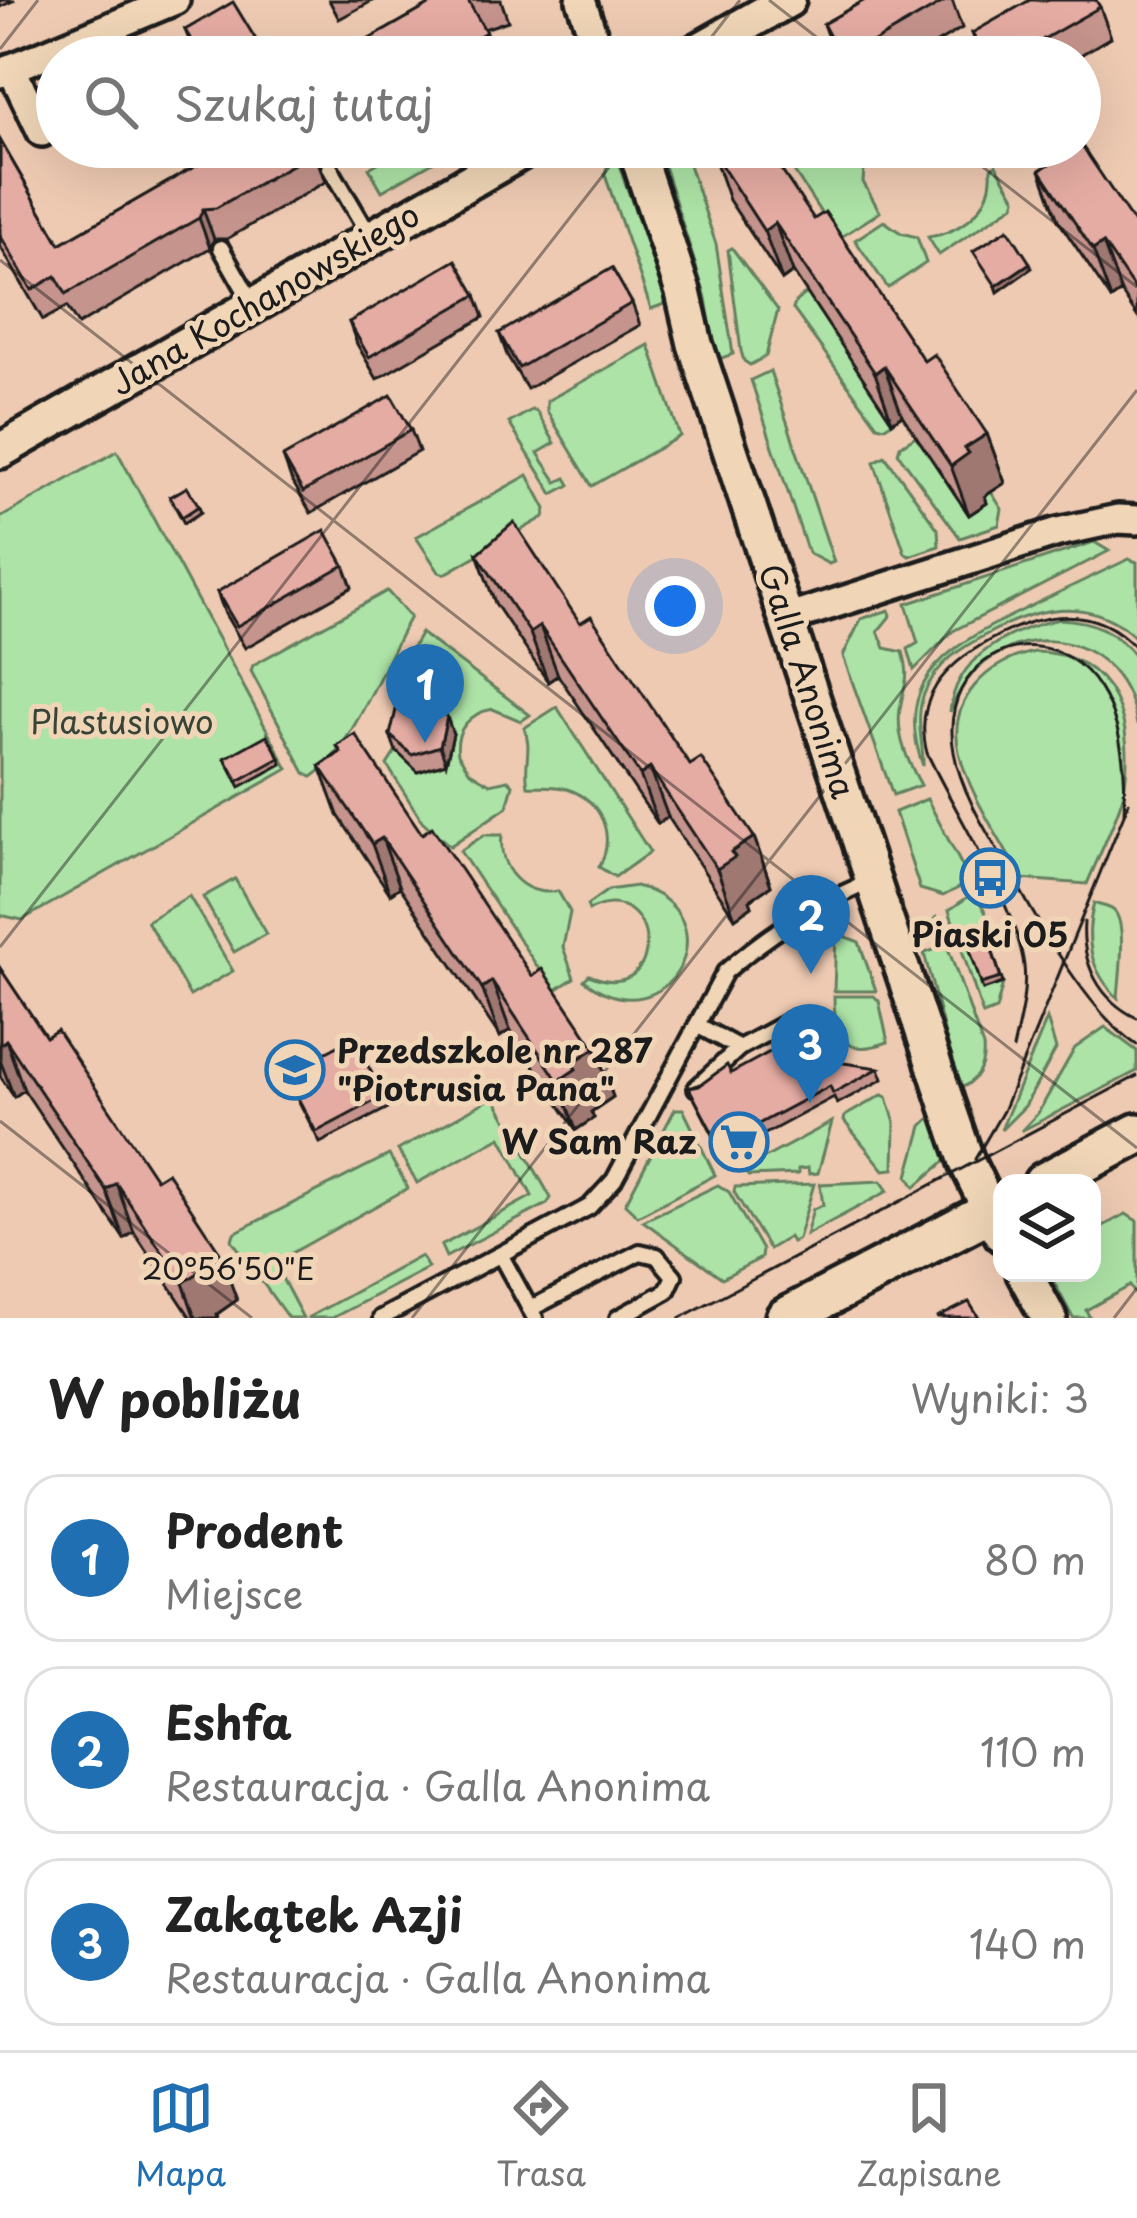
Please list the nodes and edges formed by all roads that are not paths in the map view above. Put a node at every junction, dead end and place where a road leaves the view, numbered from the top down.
1 (175, 0) edge
2 (581, 0) edge
3 (788, 0) edge
4 (89, 36) edge
5 (593, 36) edge
6 (724, 36) edge
7 (36, 58) edge
8 (5, 71) edge
9 (36, 122) edge
10 (330, 168) dead end
11 (493, 168) edge
12 (642, 168) edge
13 (371, 238) junction
14 (221, 248) dead end
15 (254, 306) junction
16 (0, 452) edge
17 (1137, 520) edge
18 (786, 619) junction
19 (872, 881) junction
20 (793, 1019) dead end
21 (697, 1025) junction
22 (739, 1048) junction
23 (695, 1088) edge
24 (1137, 1134) edge
25 (1061, 1174) edge
26 (993, 1209) edge
27 (993, 1220) edge
28 (501, 1256) junction
29 (1029, 1282) edge
30 (532, 1313) edge
31 (381, 1318) edge
32 (619, 1318) edge
33 (786, 1318) edge
34 (1049, 1318) edge

1 - 4 street
2 - 5 street
3 - 6 street
7 - 8 street
8 - 9 street
10 - 13 lane
11 - 13 street, Jana Kochanowskiego
12 - 18 street, Galla Anonima
13 - 15 street, Jana Kochanowskiego
14 - 15 lane
15 - 16 street, Jana Kochanowskiego
17 - 18 street
18 - 19 street, Galla Anonima
19 - 21 lane
19 - 26 street, Galla Anonima
20 - 22 lane
21 - 22 lane
21 - 28 lane
22 - 23 lane
24 - 25 main road
27 - 33 main road
28 - 30 lane
28 - 31 lane
29 - 34 street
30 - 32 lane

